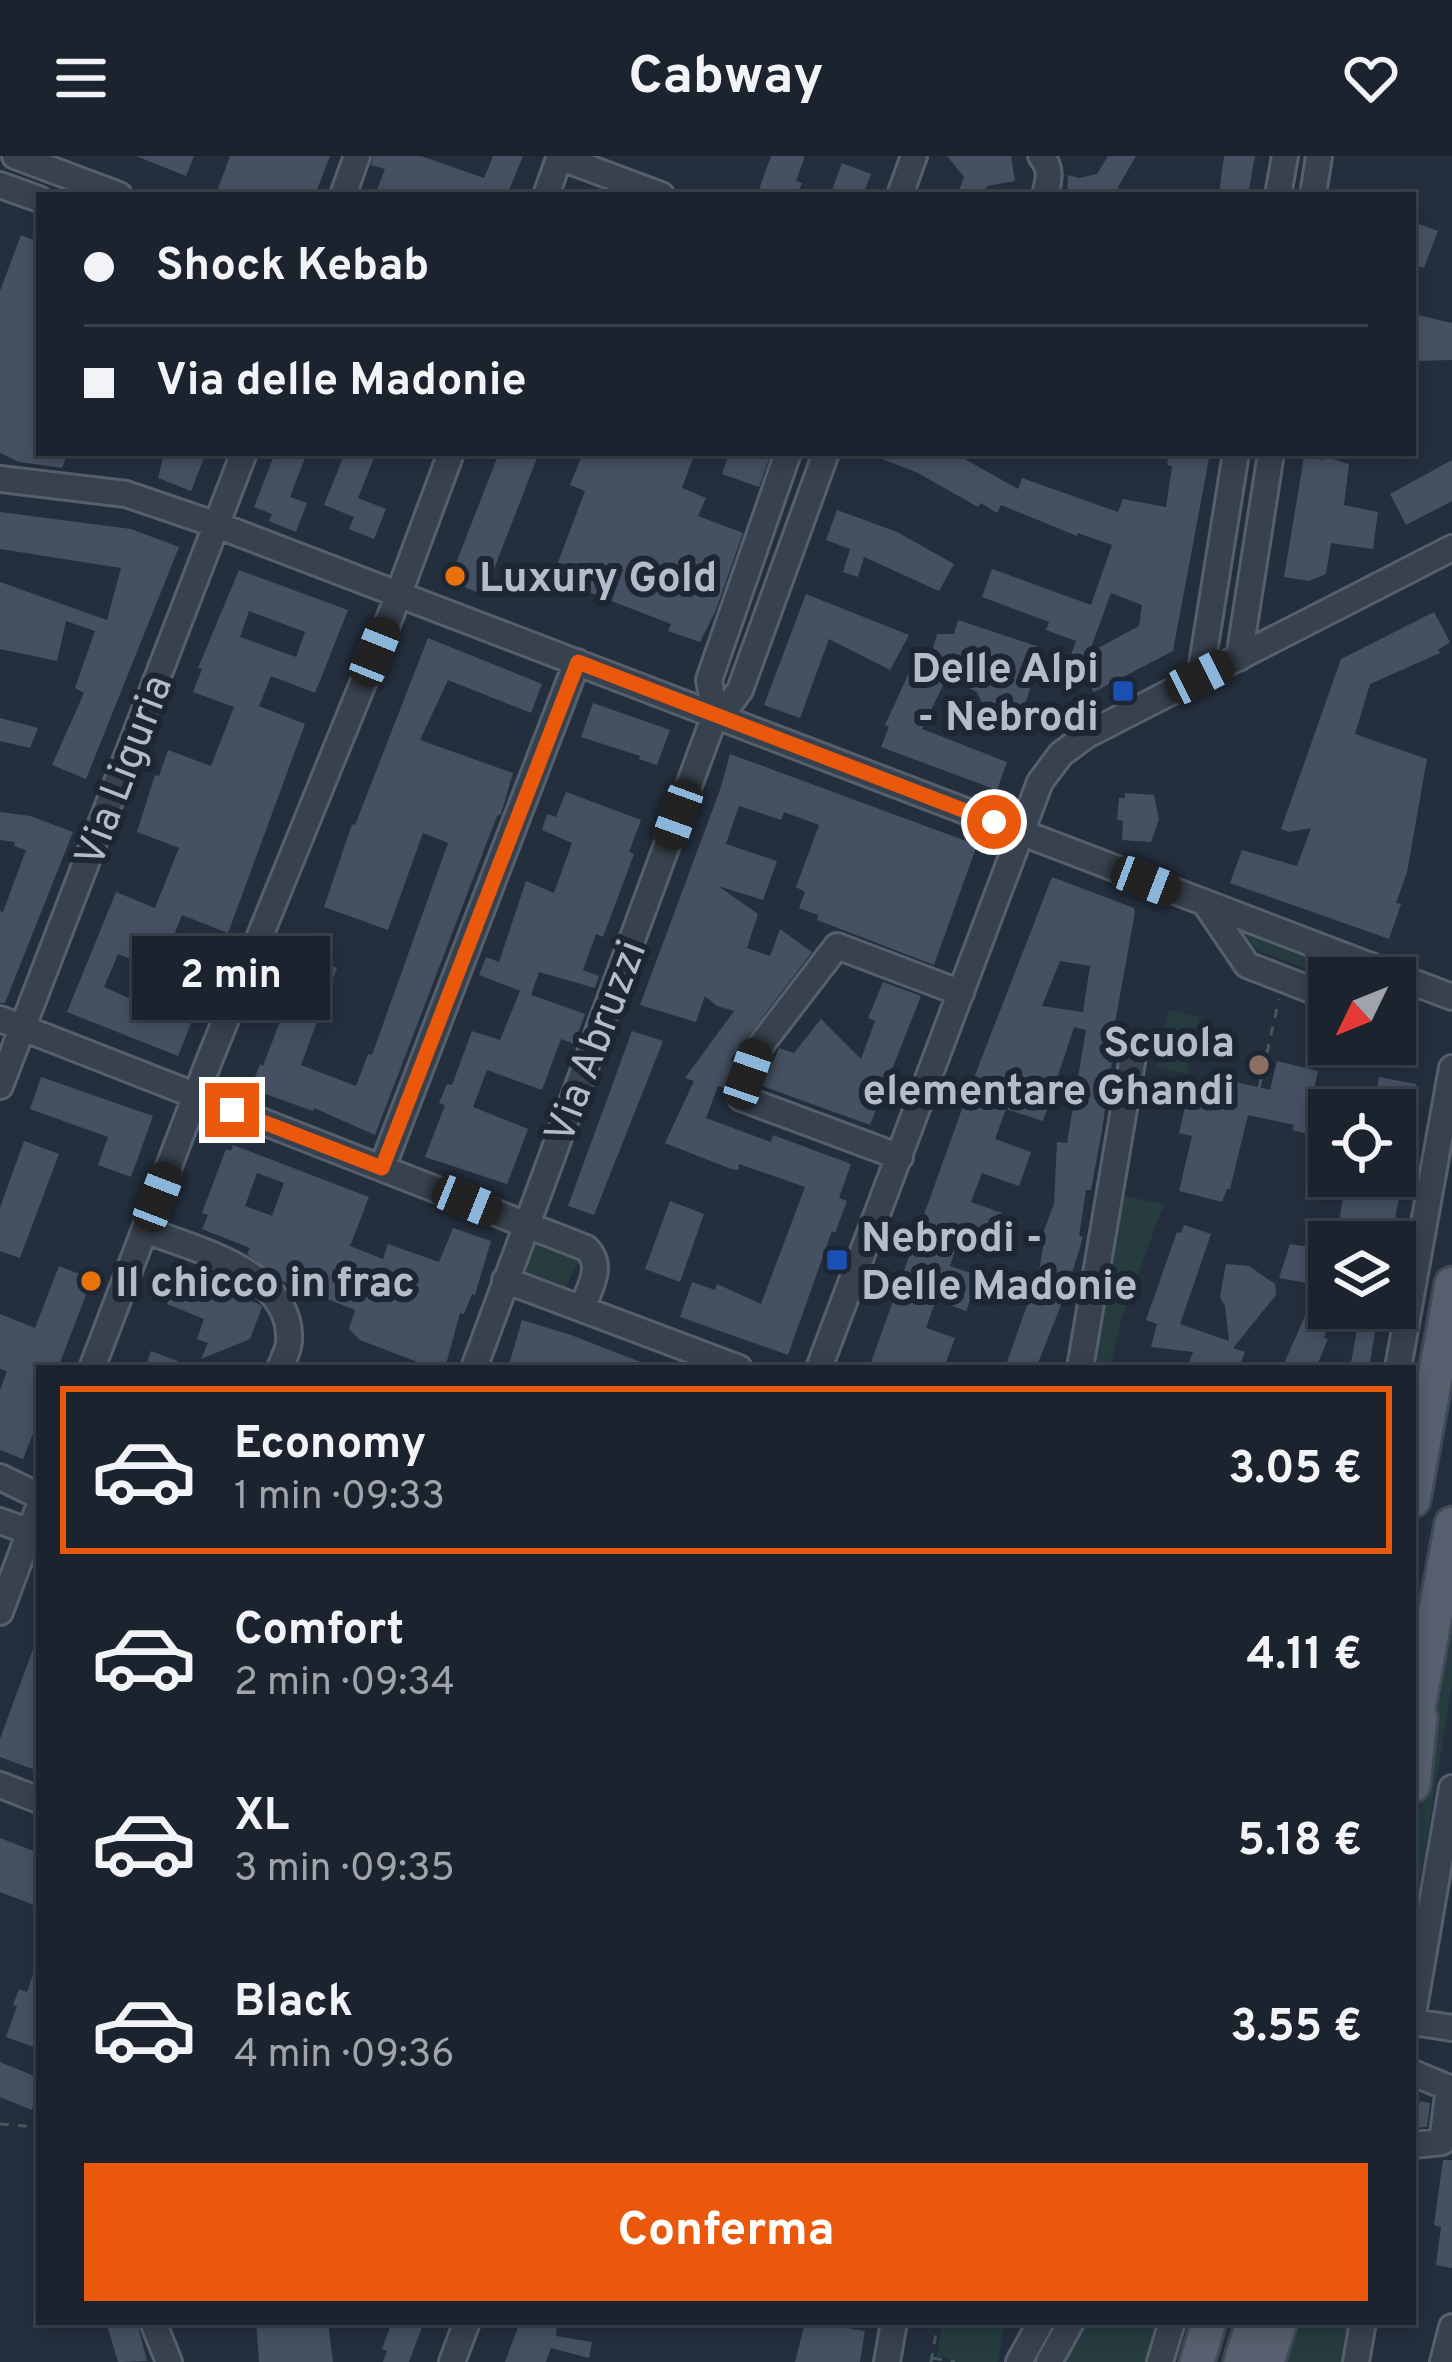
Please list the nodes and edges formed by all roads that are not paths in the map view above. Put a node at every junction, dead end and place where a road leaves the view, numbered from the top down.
1 (15, 156) edge
2 (357, 156) edge
3 (914, 156) edge
4 (1041, 156) edge
5 (1285, 156) edge
6 (1319, 156) edge
7 (560, 157) edge
8 (42, 161) edge
9 (0, 185) edge
10 (633, 190) edge
11 (112, 192) edge
12 (344, 192) edge
13 (547, 192) edge
14 (901, 192) edge
15 (1046, 192) edge
16 (1279, 192) edge
17 (1313, 192) edge
18 (36, 199) edge
19 (243, 456) edge
20 (450, 456) edge
21 (825, 456) edge
22 (1236, 456) edge
23 (1271, 456) edge
24 (784, 464) edge
25 (0, 479) edge
26 (814, 486) junction
27 (217, 525) junction
28 (1452, 548) edge
29 (399, 592) junction
30 (1239, 658) junction
31 (578, 662) junction
32 (1200, 677) junction
33 (715, 715) junction
34 (1022, 832) junction
35 (1207, 905) junction
36 (1342, 957) edge
37 (1416, 985) edge
38 (1308, 989) edge
39 (962, 994) junction
40 (1452, 997) edge
41 (11, 1023) edge
42 (1133, 1056) dead end
43 (1452, 1068) edge
44 (0, 1086) edge
45 (196, 1096) junction
46 (900, 1156) junction
47 (382, 1168) junction
48 (525, 1224) junction
49 (146, 1230) junction
50 (1417, 1268) junction
51 (505, 1280) junction
52 (1452, 1284) edge
53 (582, 1309) junction
54 (93, 1365) edge
55 (281, 1365) edge
56 (474, 1365) edge
57 (731, 1365) edge
58 (820, 1365) edge
59 (1081, 1365) edge
60 (1400, 1365) edge
61 (1413, 1365) edge
62 (0, 1477) edge
63 (1416, 1483) edge
64 (36, 1495) edge
65 (0, 1521) edge
66 (1452, 1524) edge
67 (34, 1533) edge
68 (18, 1569) edge
69 (0, 1612) edge
70 (1425, 1680) junction
71 (1416, 1721) edge
72 (1416, 1759) edge
73 (0, 1785) edge
74 (1452, 1788) edge
75 (36, 1799) edge
76 (1416, 2000) edge
77 (1416, 2019) edge
78 (1452, 2028) edge
79 (1416, 2074) edge
80 (1416, 2145) edge
81 (154, 2325) edge
82 (466, 2325) edge
83 (893, 2325) edge
84 (1039, 2325) edge
85 (1069, 2325) edge
86 (1171, 2325) edge
87 (1208, 2325) edge
88 (1252, 2325) edge
89 (1279, 2325) edge
90 (1362, 2325) edge
91 (1452, 2327) edge
92 (169, 2362) edge
93 (452, 2362) edge
94 (886, 2362) edge
95 (1019, 2362) edge
96 (1049, 2362) edge
97 (1160, 2362) edge
98 (1197, 2362) edge
99 (1241, 2362) edge
100 (1267, 2362) edge
101 (1356, 2362) edge
102 (1443, 2362) edge

1 - 8 street
2 - 12 street
3 - 14 street
4 - 15 street
5 - 16 street
6 - 17 street
7 - 10 street
7 - 13 street
8 - 11 street
9 - 18 street
19 - 27 street, Via Liguria
20 - 29 street
21 - 26 street, Via Abruzzi
22 - 32 street
23 - 30 street
24 - 26 street
24 - 33 street, Via Abruzzi
25 - 27 street
26 - 33 street, Via Abruzzi
27 - 29 street
27 - 41 street, Via Liguria
28 - 30 street
29 - 31 street
29 - 45 street
30 - 32 street
31 - 33 street
31 - 47 street
32 - 34 street
33 - 34 street
33 - 48 street, Via Abruzzi
34 - 35 street
34 - 39 street
35 - 36 street
35 - 38 street
37 - 40 street
39 - 46 street
39 - 46 street
41 - 44 street, Via Liguria
41 - 45 street
42 - 59 street
43 - 50 street
45 - 47 street
45 - 49 street
46 - 58 street
47 - 48 street
48 - 51 street, Via Abruzzi
48 - 53 street
49 - 54 street
49 - 55 street
50 - 60 street
50 - 61 street
51 - 53 street
51 - 56 street, Via Abruzzi
52 - 63 main road
53 - 57 street
62 - 64 street
65 - 67 street
66 - 70 main road
67 - 68 street
68 - 69 street
70 - 71 main road
70 - 72 main road
73 - 75 street
74 - 76 street
77 - 78 street
79 - 80 street
81 - 92 street
82 - 93 street
83 - 94 street
84 - 95 street
85 - 96 street
86 - 97 street
87 - 98 main road
88 - 99 main road
89 - 100 main road
90 - 101 street
91 - 102 street

